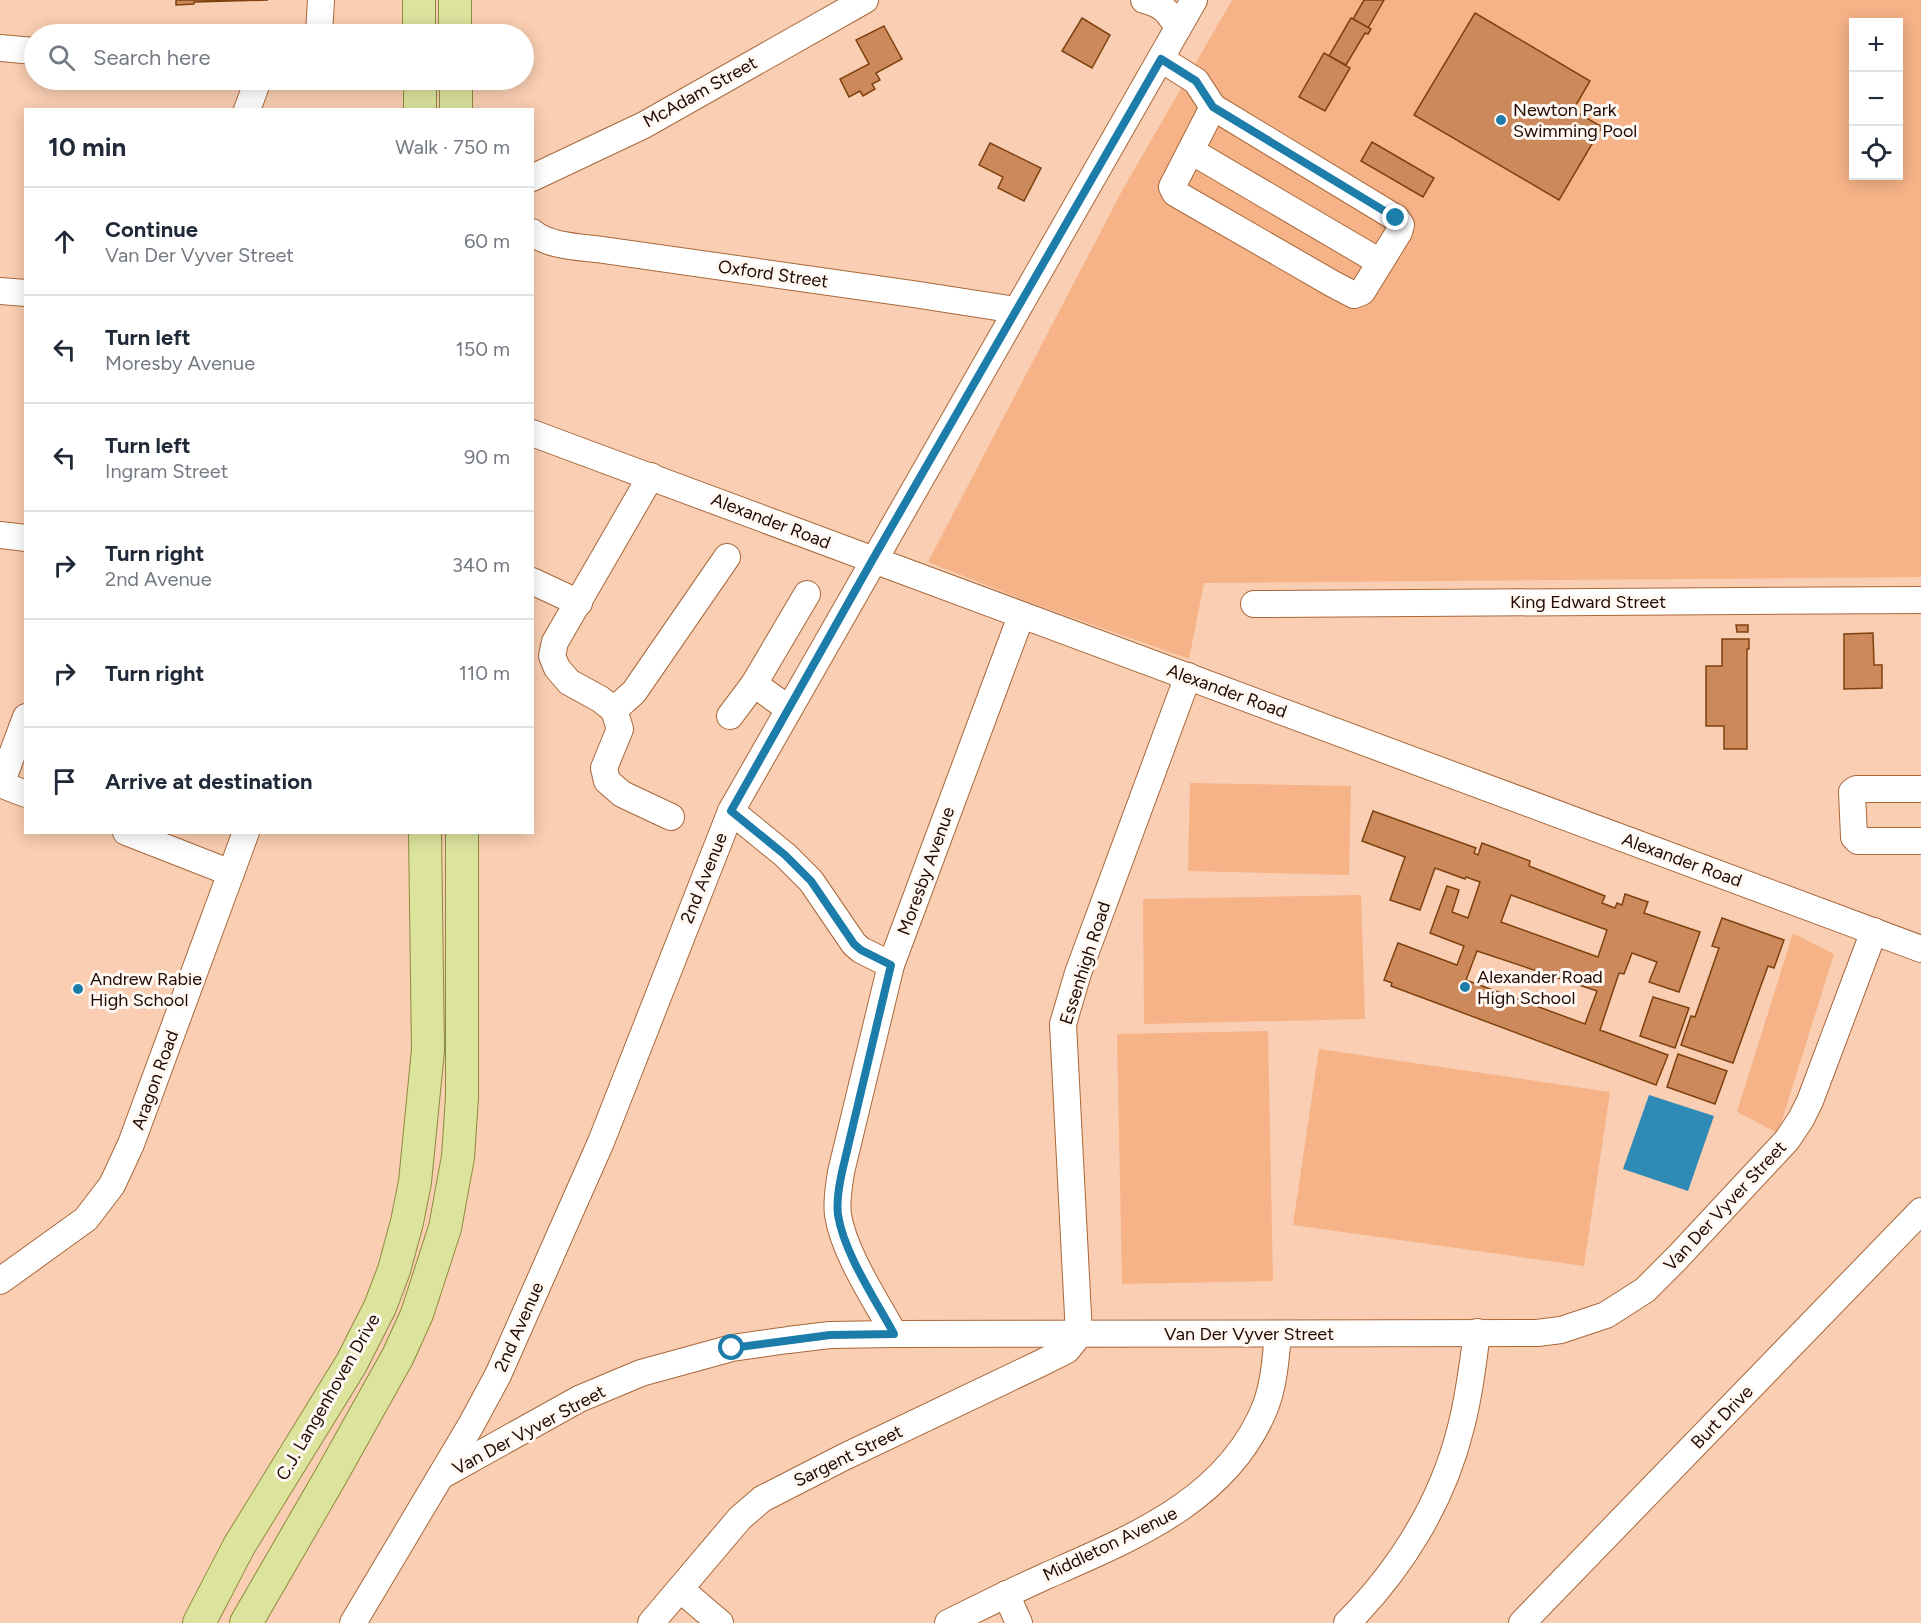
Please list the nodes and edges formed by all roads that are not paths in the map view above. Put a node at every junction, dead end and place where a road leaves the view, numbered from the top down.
1 (321, 0) edge
2 (419, 0) edge
3 (455, 0) edge
4 (864, 0) edge
5 (1194, 0) edge
6 (1148, 1) edge
7 (320, 24) edge
8 (419, 24) edge
9 (455, 24) edge
10 (1178, 28) junction
11 (0, 48) edge
12 (24, 50) edge
13 (1161, 59) junction
14 (254, 90) edge
15 (420, 90) edge
16 (456, 90) edge
17 (1213, 107) junction
18 (248, 108) edge
19 (420, 108) edge
20 (456, 108) edge
21 (1191, 151) junction
22 (534, 177) edge
23 (534, 233) edge
24 (1380, 262) junction
25 (0, 291) edge
26 (24, 293) edge
27 (1016, 310) junction
28 (534, 434) edge
29 (651, 476) junction
30 (0, 535) edge
31 (24, 537) edge
32 (727, 557) dead end
33 (873, 559) junction
34 (534, 582) edge
35 (807, 594) dead end
36 (1921, 600) edge
37 (579, 603) junction
38 (1254, 604) dead end
39 (1021, 616) junction
40 (1188, 676) junction
41 (754, 684) junction
42 (789, 709) junction
43 (614, 710) junction
44 (730, 716) dead end
45 (24, 722) edge
46 (0, 784) edge
47 (1921, 789) edge
48 (24, 793) edge
49 (731, 811) junction
50 (671, 818) dead end
51 (131, 834) edge
52 (245, 834) edge
53 (425, 834) edge
54 (462, 834) edge
55 (1921, 841) edge
56 (231, 873) junction
57 (1874, 931) junction
58 (1921, 949) edge
59 (891, 965) junction
60 (1921, 1210) edge
61 (0, 1281) edge
62 (1477, 1332) junction
63 (894, 1334) junction
64 (1278, 1334) junction
65 (1079, 1335) junction
66 (439, 1478) junction
67 (680, 1589) junction
68 (1006, 1594) junction
69 (199, 1623) edge
70 (246, 1623) edge
71 (353, 1623) edge
72 (651, 1623) edge
73 (720, 1623) edge
74 (948, 1623) edge
75 (1019, 1623) edge
76 (1347, 1623) edge
77 (1522, 1623) edge

1 - 7 street
2 - 8 main road
3 - 9 main road
4 - 22 street, McAdam Street
5 - 10 street, 2nd Avenue
6 - 10 street
10 - 13 street, 2nd Avenue
11 - 12 street
13 - 17 street
13 - 27 street, 2nd Avenue
14 - 18 street
15 - 19 main road
16 - 20 main road
17 - 21 street
17 - 24 street
21 - 24 street
21 - 24 street
23 - 27 street, Oxford Street
25 - 26 street
27 - 33 street, 2nd Avenue
28 - 29 street, Alexander Road
29 - 33 street, Alexander Road
29 - 37 street
30 - 31 street
32 - 43 street
33 - 39 street, Alexander Road
33 - 42 street, 2nd Avenue
34 - 37 street
35 - 41 street
36 - 38 street, King Edward Street
37 - 43 street
39 - 40 street, Alexander Road
39 - 59 street, Moresby Avenue
40 - 57 street, Alexander Road
40 - 65 street, Essenhigh Road
41 - 42 street
41 - 44 street
42 - 49 street, 2nd Avenue
43 - 50 street
45 - 46 street
46 - 48 street
47 - 55 street
49 - 59 street
49 - 66 street, 2nd Avenue
51 - 56 street
52 - 56 street, Aragon Road
53 - 69 main road, C.J. Langenhoven Drive
54 - 70 main road, C.J. Langenhoven Drive
56 - 61 street, Aragon Road
57 - 58 street, Alexander Road
57 - 62 street, Van Der Vyver Street
59 - 63 street, Moresby Avenue
60 - 77 street, Burt Drive
62 - 64 street, Van Der Vyver Street
62 - 76 street
63 - 65 street, Van Der Vyver Street
63 - 66 street, Van Der Vyver Street
64 - 65 street, Van Der Vyver Street
64 - 68 street, Middleton Avenue
65 - 67 street, Sargent Street
66 - 71 street, 2nd Avenue
67 - 72 street, Sargent Street
67 - 73 street
68 - 74 street, Middleton Avenue
68 - 75 street

